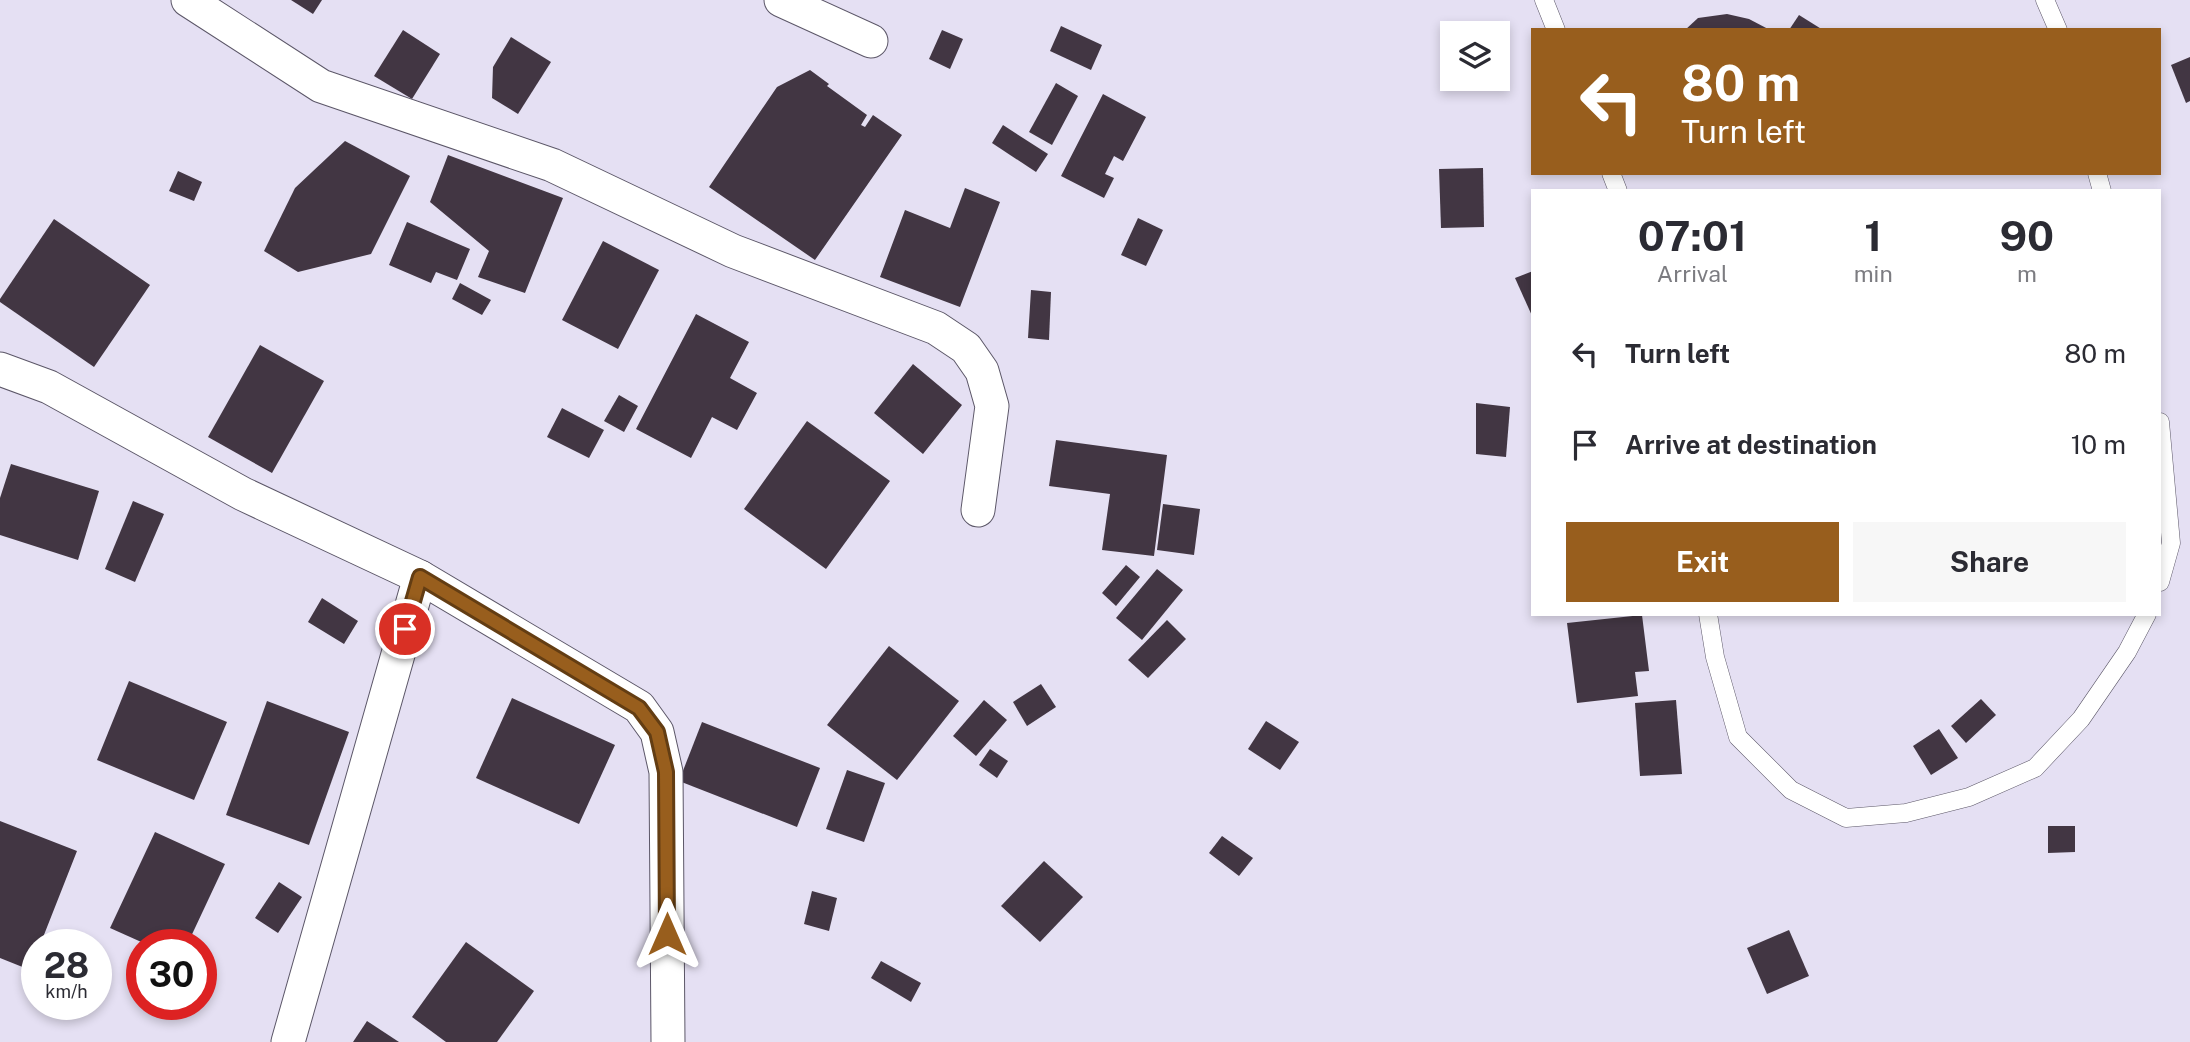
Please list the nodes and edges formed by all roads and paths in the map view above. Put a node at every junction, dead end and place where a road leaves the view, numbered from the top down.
1 (188, 0) edge
2 (781, 0) edge
3 (1544, 0) edge
4 (2045, 0) edge
5 (1555, 28) edge
6 (2057, 28) edge
7 (871, 41) dead end
8 (0, 369) edge
9 (2161, 433) edge
10 (978, 510) dead end
11 (420, 577) junction
12 (2161, 578) edge
13 (1708, 616) edge
14 (2146, 616) edge
15 (288, 1042) edge
16 (668, 1042) edge

1 - 10 street
2 - 7 street
3 - 5 lane
4 - 6 lane
8 - 11 street
9 - 12 lane
11 - 15 street
11 - 16 street
13 - 14 lane

